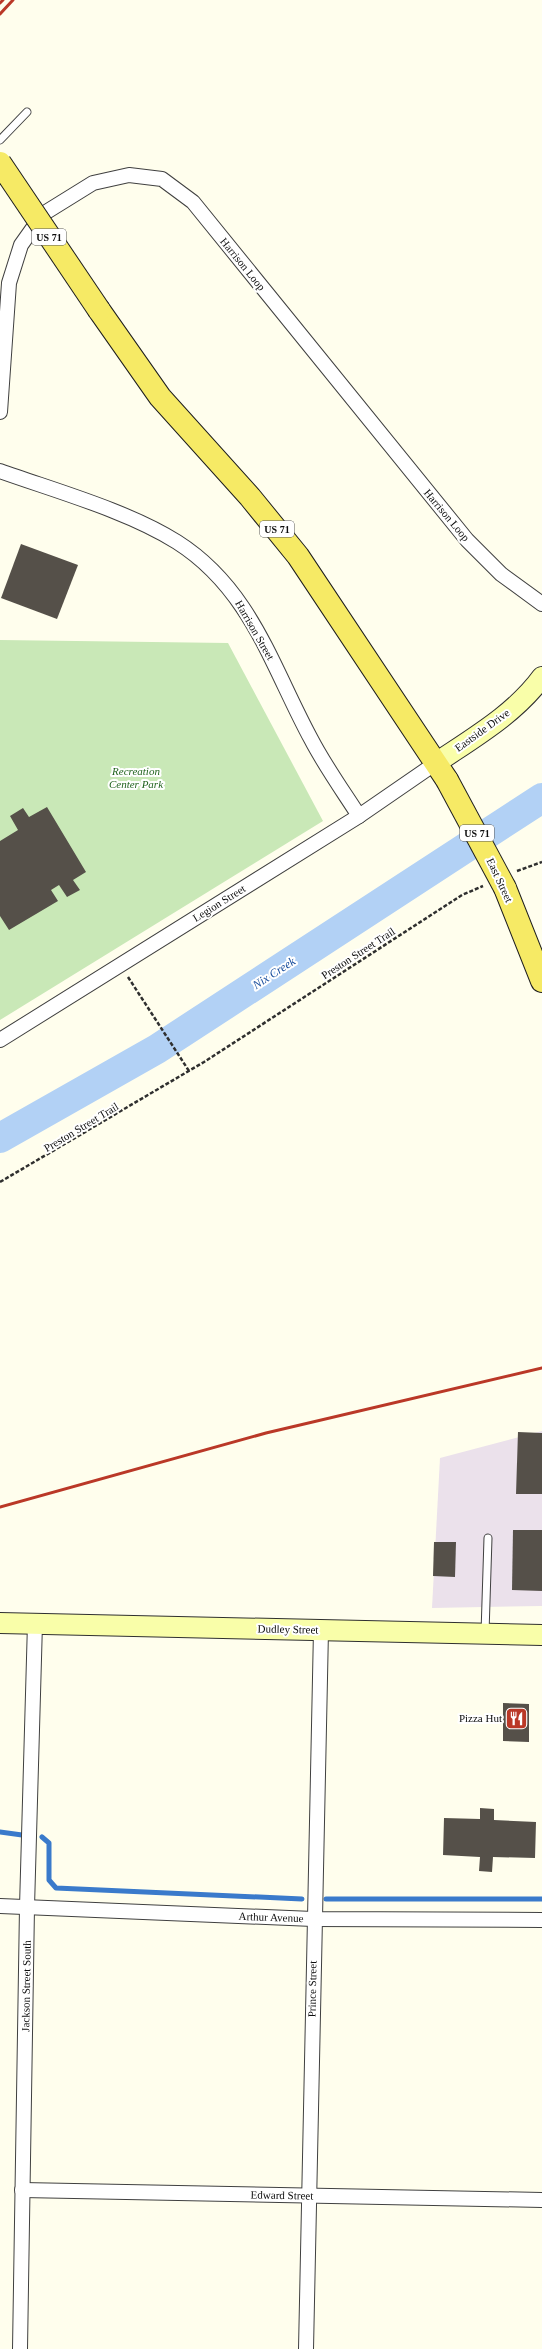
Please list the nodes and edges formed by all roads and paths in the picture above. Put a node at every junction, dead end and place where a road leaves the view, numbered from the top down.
1 (27, 112) dead end
2 (0, 140) edge
3 (0, 163) edge
4 (0, 412) edge
5 (0, 472) edge
6 (542, 604) edge
7 (542, 677) edge
8 (441, 772) junction
9 (359, 816) junction
10 (542, 862) edge
11 (509, 881) junction
12 (484, 885) dead end
13 (542, 981) edge
14 (136, 990) dead end
15 (0, 1040) edge
16 (189, 1071) junction
17 (0, 1182) edge
18 (488, 1538) dead end
19 (0, 1623) edge
20 (35, 1623) junction
21 (321, 1630) junction
22 (485, 1634) junction
23 (542, 1635) edge
24 (0, 1906) edge
25 (27, 1907) junction
26 (313, 1919) junction
27 (542, 1920) edge
28 (22, 2190) junction
29 (309, 2196) junction
30 (542, 2200) edge
31 (20, 2349) edge
32 (306, 2349) edge

1 - 2 lane
3 - 8 main road, US 71, bridge
4 - 6 street, Harrison Loop
5 - 9 street, Harrison Street
7 - 8 street, Eastside Drive
8 - 9 street, Legion Street
8 - 11 main road, East Street / US 71, bridge
9 - 15 street, Legion Street
10 - 11 path
11 - 13 main road, East Street / US 71
12 - 16 path, Preston Street Trail
14 - 16 path
16 - 17 path, Preston Street Trail
18 - 22 lane
19 - 20 street, Dudley Street
20 - 21 street, Dudley Street
20 - 25 street, Jackson Street South
21 - 22 street, Dudley Street
21 - 26 street, Prince Street
22 - 23 street, Dudley Street
24 - 25 street, Arthur Avenue
25 - 26 street, Arthur Avenue
25 - 28 street, Jackson Street South
26 - 27 street, Arthur Avenue
26 - 29 street, Prince Street
28 - 29 street, Edward Street
28 - 31 street, Jackson Street South
29 - 30 street, Edward Street
29 - 32 street, Prince Street

